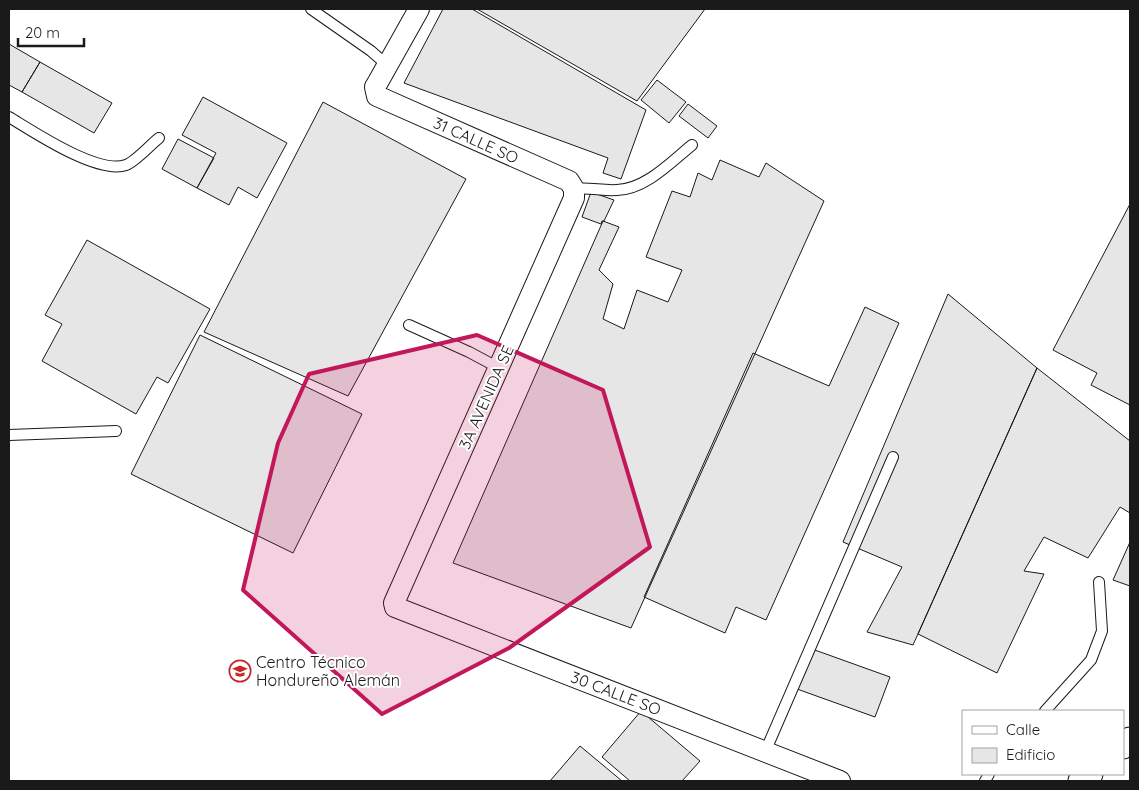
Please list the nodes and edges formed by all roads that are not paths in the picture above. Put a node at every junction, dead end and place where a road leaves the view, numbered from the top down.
1 (311, 9) edge
2 (419, 9) edge
3 (387, 65) junction
4 (9, 117) edge
5 (159, 138) dead end
6 (692, 145) dead end
7 (574, 189) junction
8 (408, 325) dead end
9 (499, 368) junction
10 (116, 431) dead end
11 (9, 435) edge
12 (893, 457) dead end
13 (1099, 582) dead end
14 (394, 603) joint
15 (1046, 710) edge
16 (765, 752) junction
17 (840, 781) edge

1 - 3 lane
2 - 3 street
3 - 7 street, 31 CALLE SO
4 - 5 lane
6 - 7 lane
7 - 9 street, 3A AVENIDA SE
8 - 9 lane
9 - 14 street, 3A AVENIDA SE
10 - 11 lane
12 - 16 lane
13 - 15 lane
14 - 16 street, 30 CALLE SO
16 - 17 street, 30 CALLE SO

